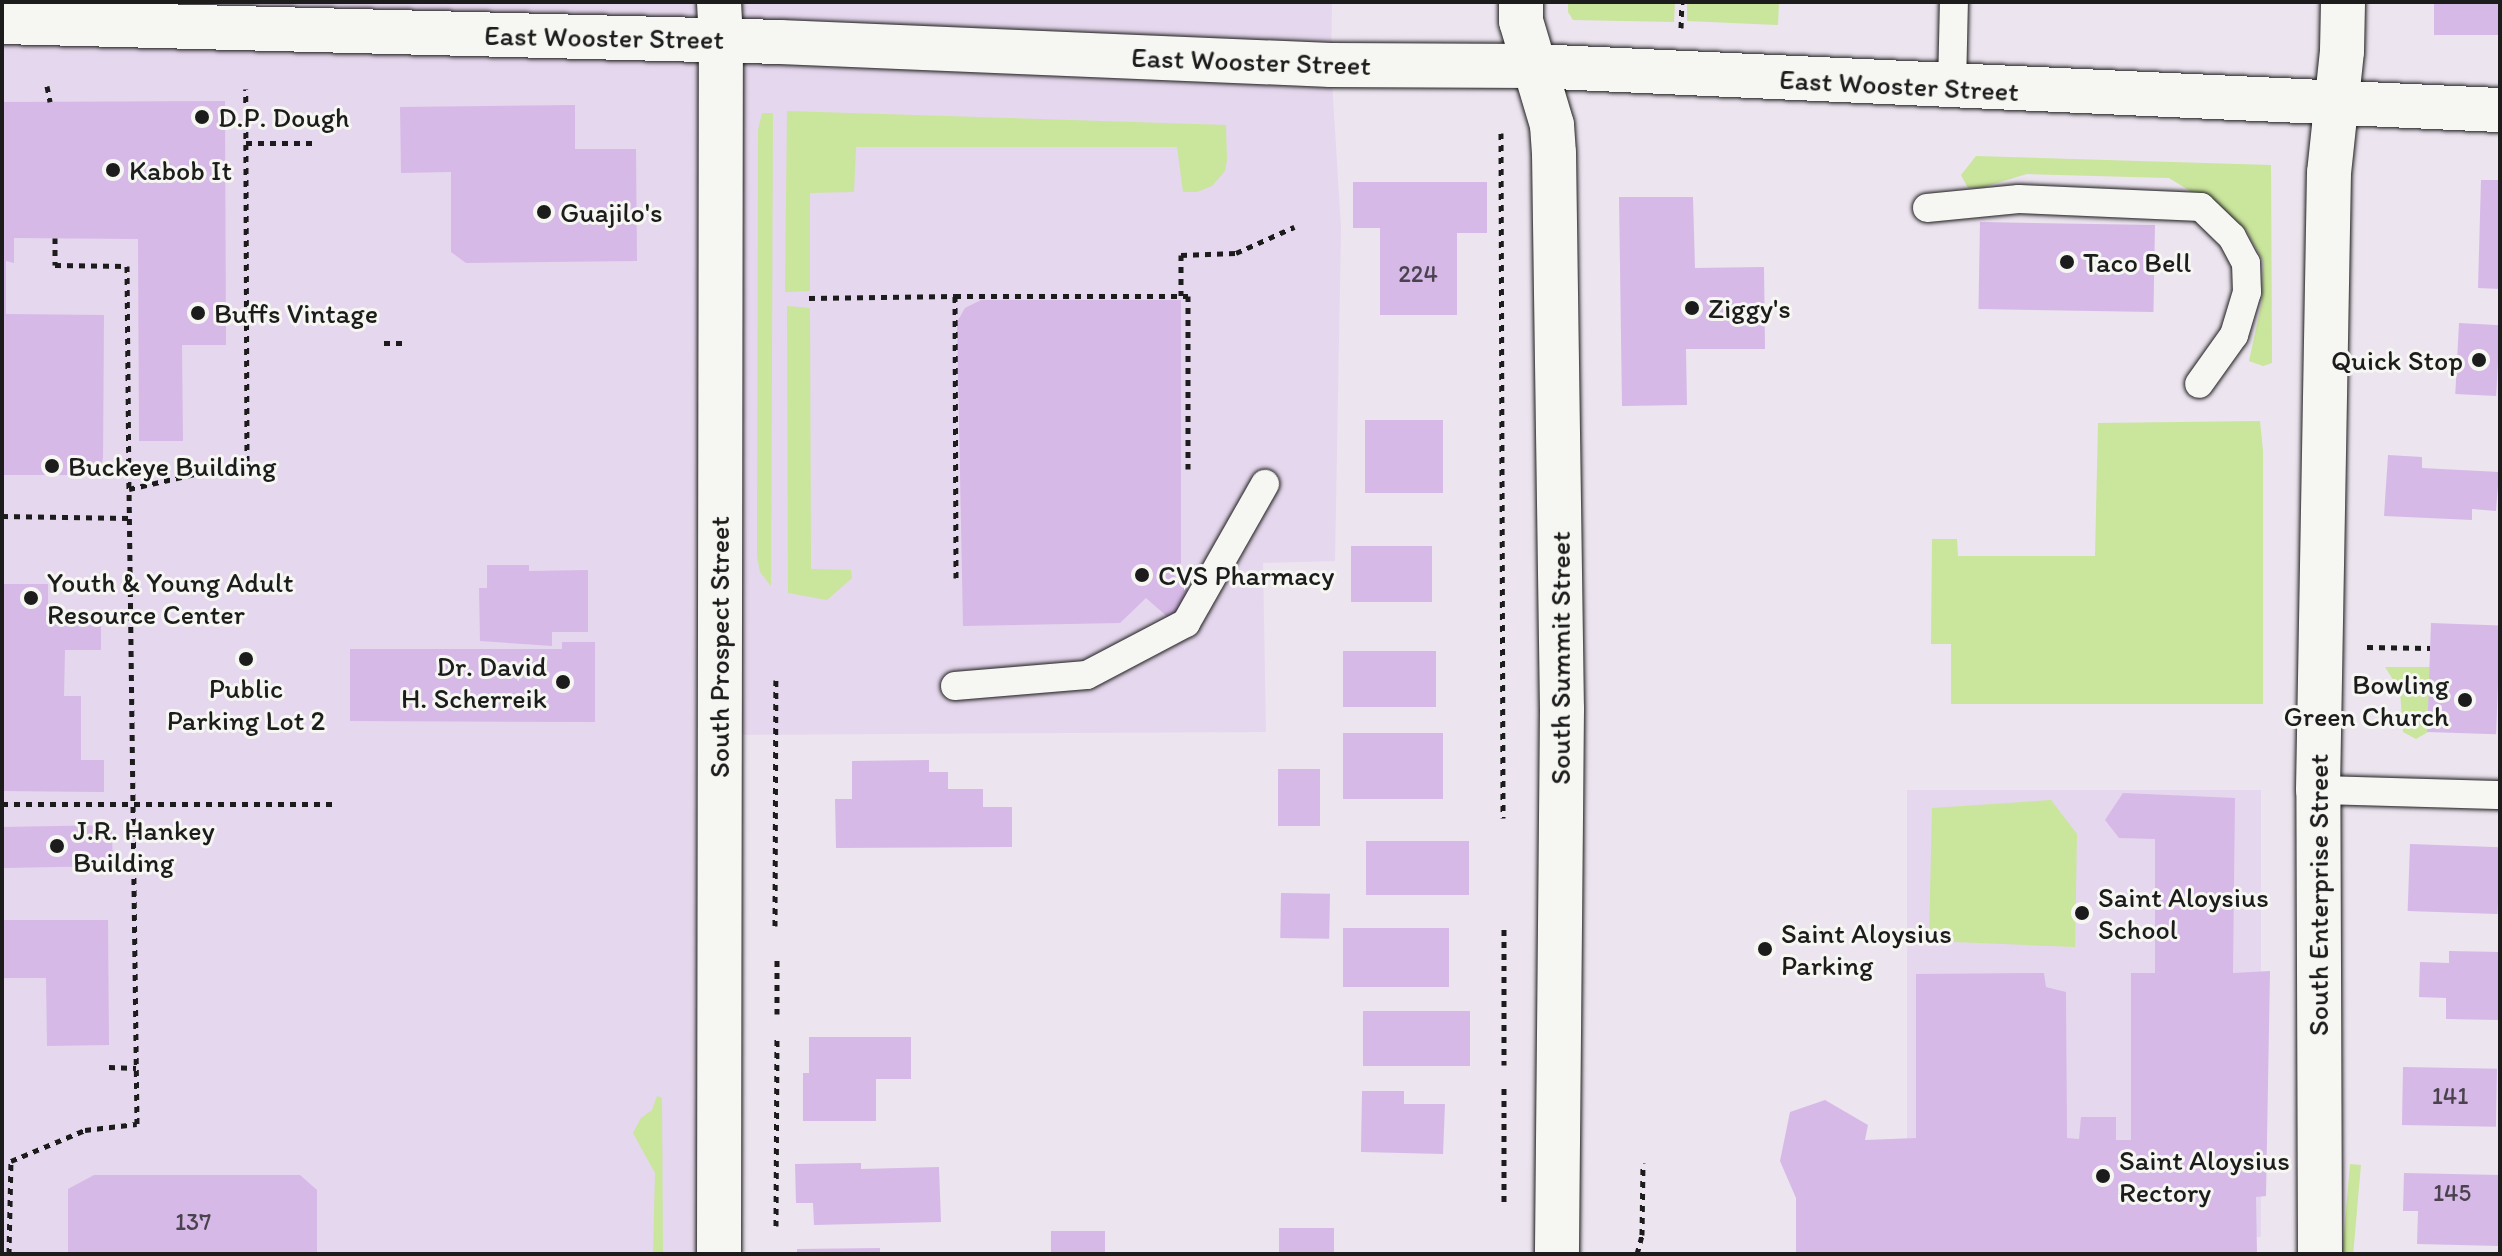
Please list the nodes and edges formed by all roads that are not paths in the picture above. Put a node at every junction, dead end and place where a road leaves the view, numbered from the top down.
1 (1521, 2) edge
2 (1954, 2) edge
3 (2343, 2) edge
4 (720, 21) edge
5 (2, 22) edge
6 (1533, 66) junction
7 (1952, 87) junction
8 (2336, 105) junction
9 (2500, 110) edge
10 (1927, 208) dead end
11 (2199, 384) dead end
12 (1265, 484) dead end
13 (955, 686) dead end
14 (2318, 790) junction
15 (2500, 795) edge
16 (719, 1254) edge
17 (1557, 1254) edge
18 (2320, 1254) edge

1 - 6 street, South Summit Street
2 - 7 lane
3 - 8 street, South Enterprise Street
4 - 5 street, East Wooster Street
4 - 6 street, East Wooster Street
4 - 16 street, South Prospect Street
6 - 7 street, East Wooster Street
6 - 17 street, South Summit Street
7 - 8 street, East Wooster Street
8 - 9 street, East Wooster Street
8 - 14 street, South Enterprise Street
10 - 11 lane
12 - 13 lane
14 - 15 lane
14 - 18 street, South Enterprise Street

